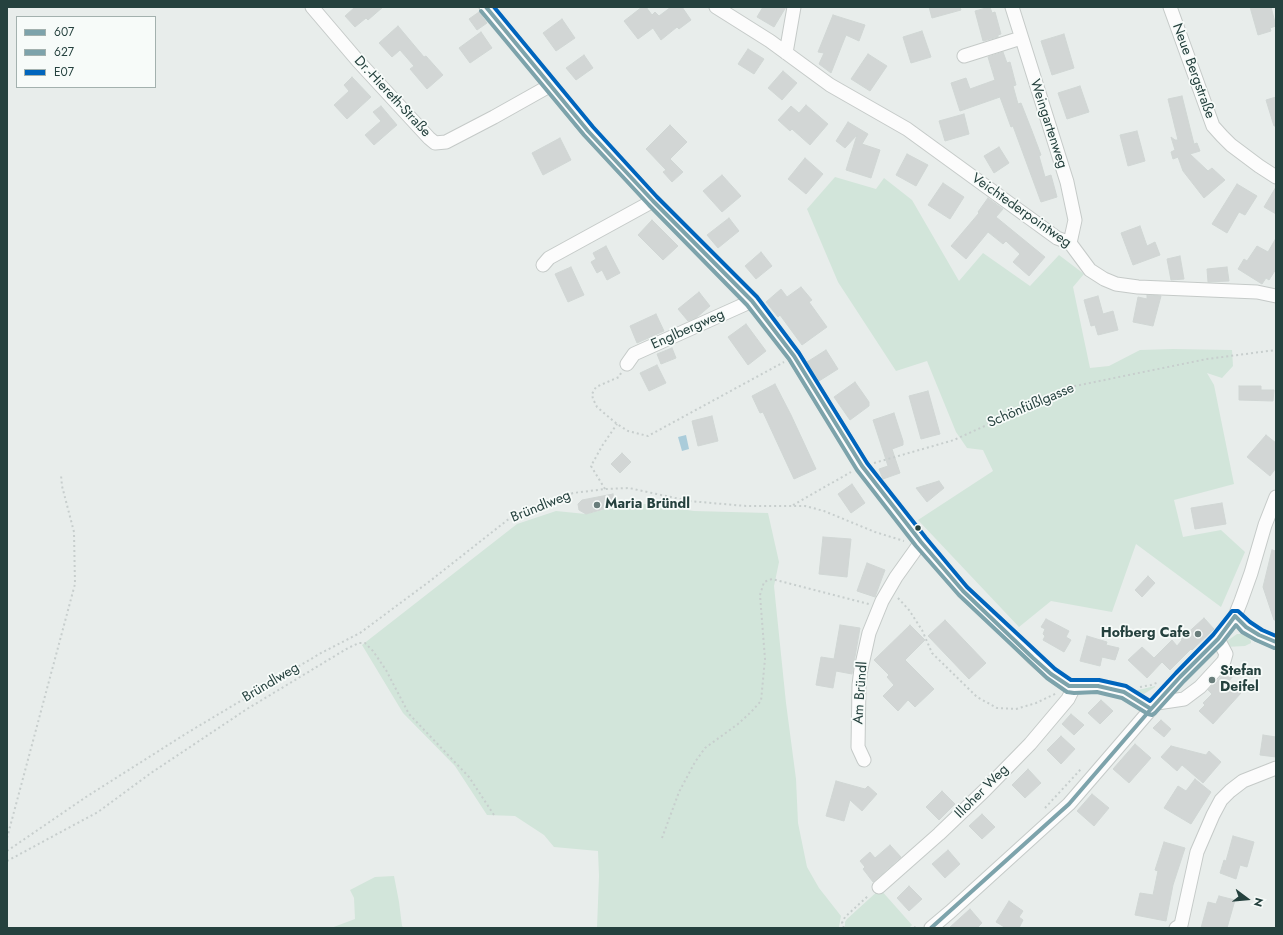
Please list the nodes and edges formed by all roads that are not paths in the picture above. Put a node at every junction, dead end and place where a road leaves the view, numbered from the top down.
1 (312, 7) edge
2 (486, 7) edge
3 (716, 7) edge
4 (794, 7) edge
5 (1012, 7) edge
6 (1170, 7) edge
7 (1021, 38) junction
8 (786, 53) junction
9 (964, 56) dead end
10 (551, 85) junction
11 (1276, 177) edge
12 (653, 201) junction
13 (1070, 243) junction
14 (542, 265) dead end
15 (1276, 296) edge
16 (752, 301) junction
17 (627, 364) road end
18 (1276, 497) edge
19 (921, 542) junction
20 (1235, 616) junction
21 (1218, 639) junction
22 (1276, 642) edge
23 (1072, 686) junction
24 (1154, 706) junction
25 (864, 760) dead end
26 (1276, 768) edge
27 (879, 887) road end
28 (925, 926) edge
29 (1179, 926) edge

1 - 10 street, Dr.-Hiereth-Straße
2 - 10 street
3 - 8 street, Veichtederpointweg
4 - 8 street
5 - 7 street, Weingartenweg
6 - 11 street, Neue Bergstraße
7 - 9 street
7 - 13 street, Weingartenweg
8 - 13 street, Veichtederpointweg
10 - 12 street
12 - 14 street
12 - 16 street
13 - 15 street, Veichtederpointweg
16 - 17 street, Englbergweg
16 - 19 street
18 - 20 street
19 - 23 street
19 - 25 street, Am Bründl
20 - 21 street
20 - 22 street
21 - 24 street
21 - 24 street
23 - 24 street
23 - 27 street, Illoher Weg
24 - 28 street
26 - 29 street

